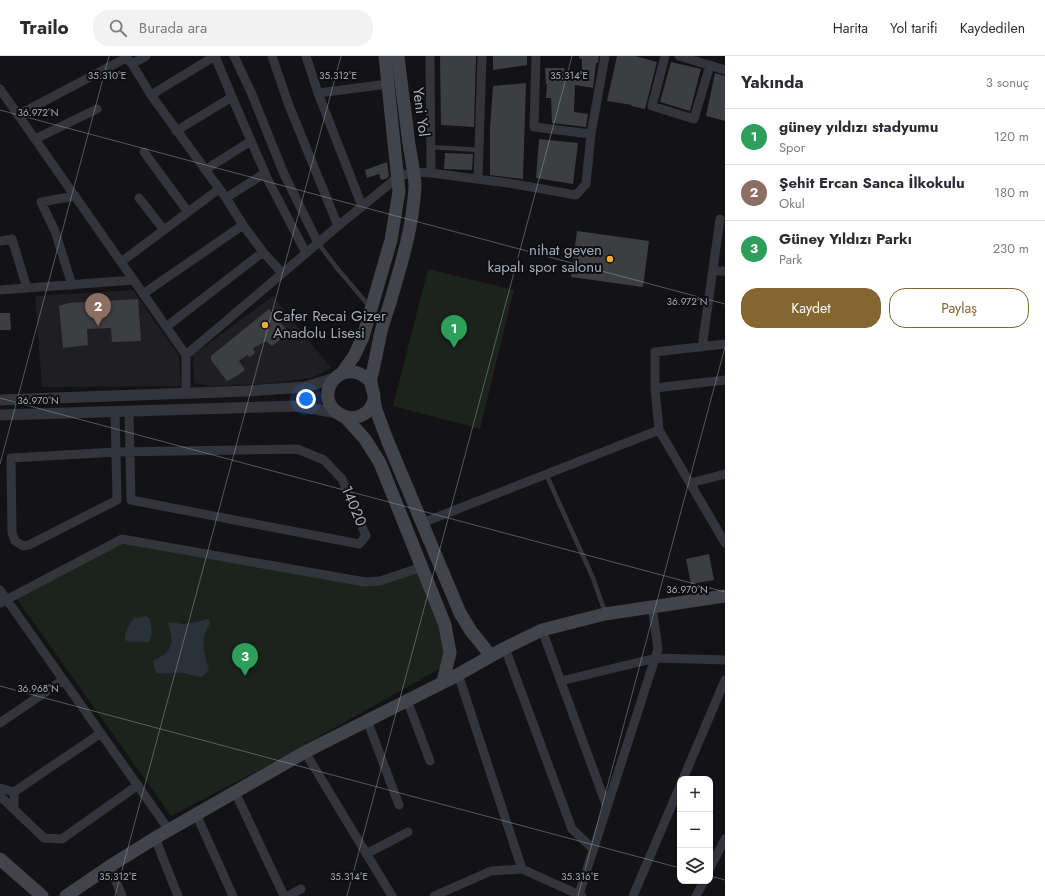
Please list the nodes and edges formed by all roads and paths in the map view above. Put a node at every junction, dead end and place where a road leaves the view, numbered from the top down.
1 (146, 56) edge
2 (215, 56) edge
3 (234, 56) edge
4 (272, 56) edge
5 (306, 56) edge
6 (385, 56) edge
7 (398, 56) edge
8 (430, 56) edge
9 (482, 56) edge
10 (536, 56) edge
11 (605, 56) edge
12 (665, 56) edge
13 (679, 56) edge
14 (128, 59) edge
15 (710, 65) junction
16 (725, 70) edge
17 (388, 84) junction
18 (0, 89) edge
19 (318, 93) junction
20 (151, 95) junction
21 (232, 97) junction
22 (97, 109) dead end
23 (18, 115) junction
24 (176, 131) junction
25 (591, 134) junction
26 (35, 140) junction
27 (251, 141) junction
28 (431, 147) junction
29 (479, 150) junction
30 (144, 152) dead end
31 (204, 170) junction
32 (413, 172) junction
33 (265, 173) junction
34 (431, 173) junction
35 (398, 177) junction
36 (478, 179) junction
37 (219, 189) junction
38 (75, 196) junction
39 (139, 198) dead end
40 (226, 198) junction
41 (362, 206) junction
42 (188, 212) junction
43 (720, 219) dead end
44 (243, 225) junction
45 (338, 226) junction
46 (164, 230) junction
47 (0, 241) edge
48 (318, 243) junction
49 (263, 252) junction
50 (306, 253) junction
51 (121, 262) junction
52 (713, 271) junction
53 (725, 271) edge
54 (282, 273) junction
55 (134, 280) junction
56 (72, 285) junction
57 (27, 288) junction
58 (0, 290) edge
59 (143, 294) junction
60 (371, 309) junction
61 (166, 326) junction
62 (725, 344) edge
63 (702, 347) junction
64 (186, 355) junction
65 (338, 376) junction
66 (725, 380) edge
67 (371, 382) junction
68 (654, 388) junction
69 (186, 393) junction
70 (0, 400) edge
71 (374, 400) junction
72 (115, 411) junction
73 (129, 411) junction
74 (0, 415) edge
75 (341, 415) junction
76 (659, 430) junction
77 (116, 452) junction
78 (130, 452) junction
79 (546, 474) junction
80 (725, 474) edge
81 (690, 483) junction
82 (116, 500) junction
83 (130, 500) junction
84 (422, 523) junction
85 (725, 543) edge
86 (422, 567) junction
87 (0, 590) edge
88 (725, 596) edge
89 (3, 601) edge
90 (652, 606) junction
91 (605, 614) junction
92 (542, 630) junction
93 (505, 648) junction
94 (490, 656) junction
95 (656, 658) junction
96 (725, 660) edge
97 (458, 674) junction
98 (63, 680) junction
99 (725, 680) edge
100 (443, 681) junction
101 (561, 681) junction
102 (407, 700) junction
103 (367, 720) junction
104 (0, 722) edge
105 (101, 733) junction
106 (304, 752) junction
107 (430, 761) dead end
108 (684, 776) edge
109 (138, 785) junction
110 (0, 788) edge
111 (14, 792) junction
112 (235, 792) junction
113 (677, 793) edge
114 (0, 796) edge
115 (399, 805) dead end
116 (607, 807) junction
117 (14, 809) junction
118 (196, 814) junction
119 (169, 830) junction
120 (408, 832) dead end
121 (156, 838) junction
122 (725, 839) edge
123 (593, 849) junction
124 (366, 854) junction
125 (0, 859) edge
126 (713, 862) edge
127 (110, 866) junction
128 (522, 869) junction
129 (702, 884) edge
130 (301, 889) dead end
131 (79, 892) edge
132 (581, 895) edge
133 (42, 896) edge
134 (66, 896) edge
135 (122, 896) edge
136 (178, 896) edge
137 (233, 896) edge
138 (284, 896) edge
139 (288, 896) edge
140 (392, 896) edge
141 (434, 896) edge
142 (633, 896) edge
143 (696, 896) edge

1 - 14 street
2 - 20 street
2 - 21 street
3 - 48 street
4 - 45 street
5 - 19 street
6 - 17 main road
7 - 32 main road, Yeni Yol
8 - 28 street
9 - 29 street
10 - 25 street
11 - 25 street
12 - 15 street
13 - 15 street
14 - 20 street
14 - 23 street
15 - 16 street
17 - 19 street
17 - 35 main road
18 - 23 street
19 - 41 street
20 - 24 street
21 - 24 street
21 - 27 street
22 - 26 street
23 - 26 street
24 - 31 street
25 - 36 street
26 - 38 street
27 - 31 street
27 - 33 street
28 - 29 lane
28 - 34 street
29 - 36 street
30 - 42 street
31 - 37 street
32 - 34 street
32 - 35 street
32 - 67 main road, Yeni Yol
33 - 40 street
33 - 50 street
34 - 36 street
35 - 41 street
35 - 60 main road
37 - 40 street
37 - 42 street
38 - 51 street
38 - 56 street
39 - 46 street
40 - 44 street
41 - 45 street
42 - 46 street
43 - 52 street
44 - 49 street
44 - 59 street
45 - 48 street
46 - 51 street
47 - 57 street
48 - 50 street
48 - 60 lane
49 - 54 street
49 - 61 street
50 - 54 street
51 - 55 street
52 - 53 street
52 - 63 street
54 - 64 street
55 - 56 street
55 - 59 street
56 - 57 street
57 - 58 street
59 - 61 street
60 - 65 main road
61 - 64 street
62 - 63 street
63 - 68 street
64 - 69 street
65 - 67 main road
65 - 69 street
65 - 75 main road
66 - 68 street
67 - 71 main road
68 - 76 street
69 - 70 street
71 - 75 main road
71 - 84 main road
72 - 73 street
72 - 74 street
72 - 77 street
73 - 75 street
73 - 78 street
75 - 86 main road
76 - 79 street
76 - 81 street
77 - 78 street
77 - 82 street
77 - 82 street
78 - 83 street
78 - 83 street, 14020
79 - 84 street
79 - 91 lane
80 - 81 street
81 - 85 street
82 - 83 street
84 - 94 main road
86 - 89 street
86 - 100 main road
87 - 89 street
88 - 90 main road
89 - 98 street
90 - 91 main road
90 - 95 street
91 - 92 main road
92 - 93 main road
92 - 101 street
93 - 94 main road
93 - 123 street
94 - 97 main road
95 - 96 street
95 - 101 street
95 - 116 street
97 - 100 main road
97 - 128 street
98 - 104 street
98 - 105 street
99 - 108 street
100 - 102 main road
101 - 116 street
102 - 103 main road
102 - 107 street
103 - 106 main road
103 - 115 street
105 - 109 street
105 - 111 street
106 - 112 main road
106 - 124 street
109 - 117 street
109 - 119 street
110 - 111 street
111 - 117 street
112 - 118 main road
112 - 138 street
113 - 142 street
114 - 117 street
116 - 123 street
118 - 119 main road
118 - 137 street
119 - 121 main road
120 - 124 street
121 - 127 main road
121 - 136 street
122 - 126 street
123 - 132 street
124 - 140 street
125 - 133 main road
127 - 131 main road
127 - 135 street
128 - 132 street
128 - 141 street
129 - 143 street
130 - 139 street
131 - 134 main road

